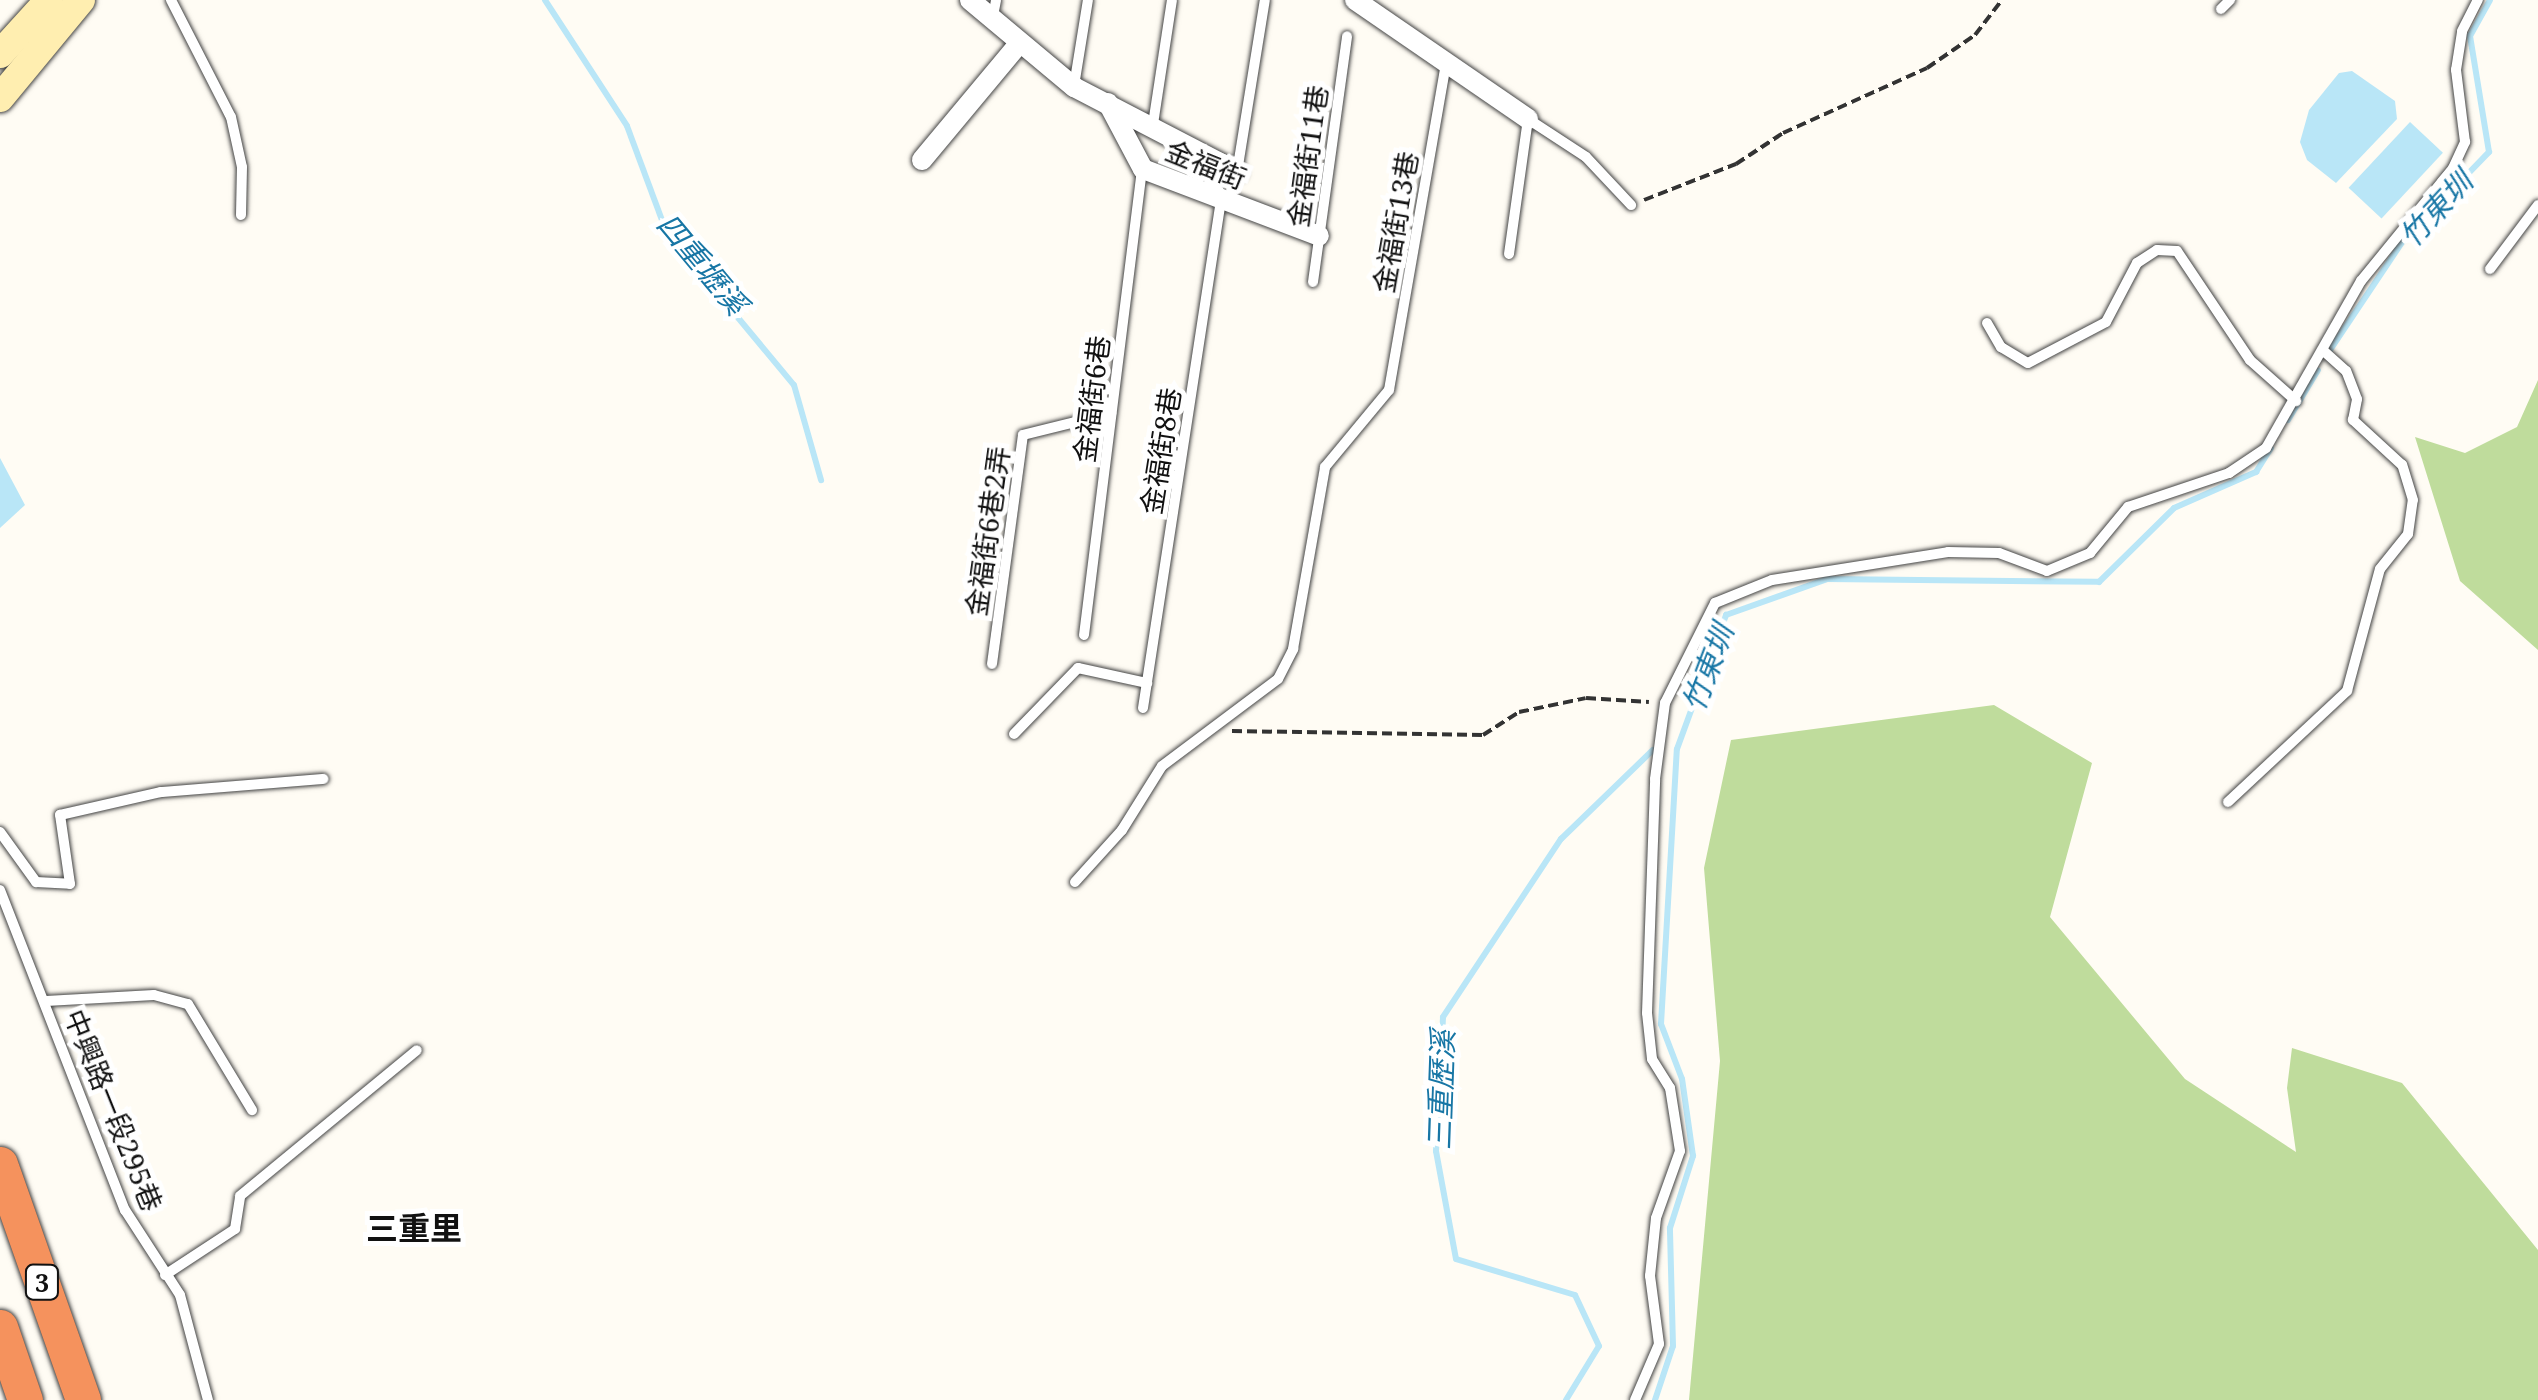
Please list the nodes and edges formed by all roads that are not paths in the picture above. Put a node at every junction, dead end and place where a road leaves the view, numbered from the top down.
1 (49, 0) edge
2 (81, 0) edge
3 (171, 0) edge
4 (970, 0) edge
5 (996, 0) edge
6 (1088, 0) edge
7 (1172, 0) edge
8 (1266, 0) edge
9 (1355, 0) edge
10 (2478, 0) edge
11 (992, 22) junction
12 (1347, 36) dead end
13 (1017, 46) junction
14 (0, 54) edge
15 (1446, 63) junction
16 (1074, 87) junction
17 (0, 98) edge
18 (1108, 103) junction
19 (1528, 119) junction
20 (1153, 124) junction
21 (922, 160) dead end
22 (1142, 169) junction
23 (1237, 172) joint
24 (1221, 200) junction
25 (1631, 206) road end
26 (2538, 206) edge
27 (241, 214) dead end
28 (1319, 236) junction
29 (1509, 254) dead end
30 (2490, 269) dead end
31 (1314, 282) dead end
32 (1987, 324) dead end
33 (2324, 351) junction
34 (2296, 401) junction
35 (1112, 412) junction
36 (1084, 635) dead end
37 (992, 664) dead end
38 (1147, 684) junction
39 (1143, 708) dead end
40 (1014, 734) dead end
41 (323, 779) dead end
42 (2228, 802) dead end
43 (0, 832) edge
44 (1075, 882) dead end
45 (0, 890) edge
46 (46, 1000) junction
47 (417, 1050) dead end
48 (252, 1110) dead end
49 (0, 1164) edge
50 (166, 1275) junction
51 (0, 1327) edge
52 (25, 1400) edge
53 (83, 1400) edge
54 (208, 1400) edge
55 (1635, 1400) edge

1 - 14 main road
2 - 17 main road
3 - 27 lane
4 - 11 street, 金福街
5 - 11 lane
6 - 16 lane
7 - 20 lane
8 - 23 lane
9 - 15 street
10 - 33 lane
11 - 13 street, 金福街
12 - 28 lane, 金福街11巷
13 - 16 street, 金福街
13 - 21 street
15 - 19 street
15 - 44 lane, 金福街13巷
16 - 18 street, 金福街
18 - 20 street, 金福街
18 - 22 street, 金福街
19 - 25 lane
19 - 29 lane
20 - 23 street, 金福街
22 - 24 street, 金福街
22 - 35 lane, 金福街6巷
24 - 28 street, 金福街
24 - 38 lane, 金福街8巷
26 - 30 lane
28 - 31 lane, 金福街11巷
32 - 34 lane
33 - 34 lane
33 - 42 lane
34 - 55 lane
35 - 36 lane, 金福街6巷
35 - 37 lane, 金福街6巷2弄
38 - 39 lane, 金福街8巷
38 - 40 lane
41 - 43 lane
45 - 46 lane, 中興路一段295巷
46 - 48 lane
46 - 50 lane, 中興路一段295巷
47 - 50 lane
49 - 53 highway, 3
50 - 54 lane, 中興路一段295巷
51 - 52 highway, 3

